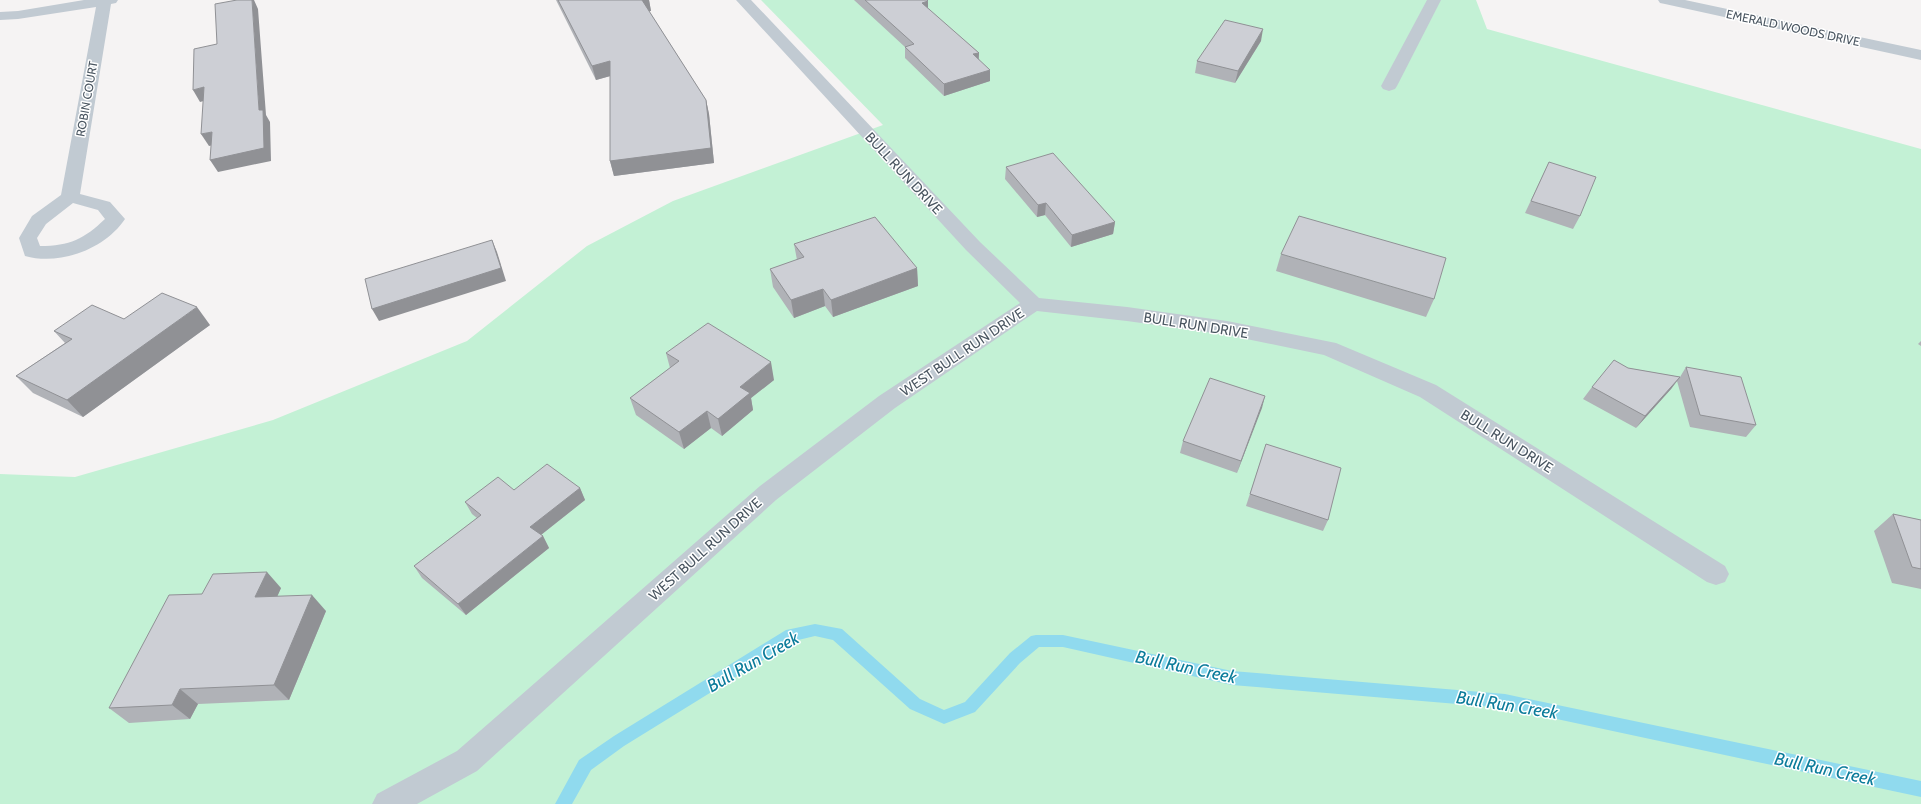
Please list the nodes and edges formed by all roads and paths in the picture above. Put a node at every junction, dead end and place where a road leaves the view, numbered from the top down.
1 (743, 0) edge
2 (1434, 0) edge
3 (1665, 0) edge
4 (107, 1) edge
5 (0, 16) edge
6 (1921, 55) edge
7 (1389, 86) dead end
8 (70, 197) junction
9 (1033, 304) junction
10 (1716, 574) dead end
11 (387, 804) edge

1 - 9 street, BULL RUN DRIVE
2 - 7 street
3 - 6 street, EMERALD WOODS DRIVE
4 - 5 street
4 - 8 street, ROBIN COURT
8 - 8 street
9 - 10 street, BULL RUN DRIVE
9 - 11 street, WEST BULL RUN DRIVE

